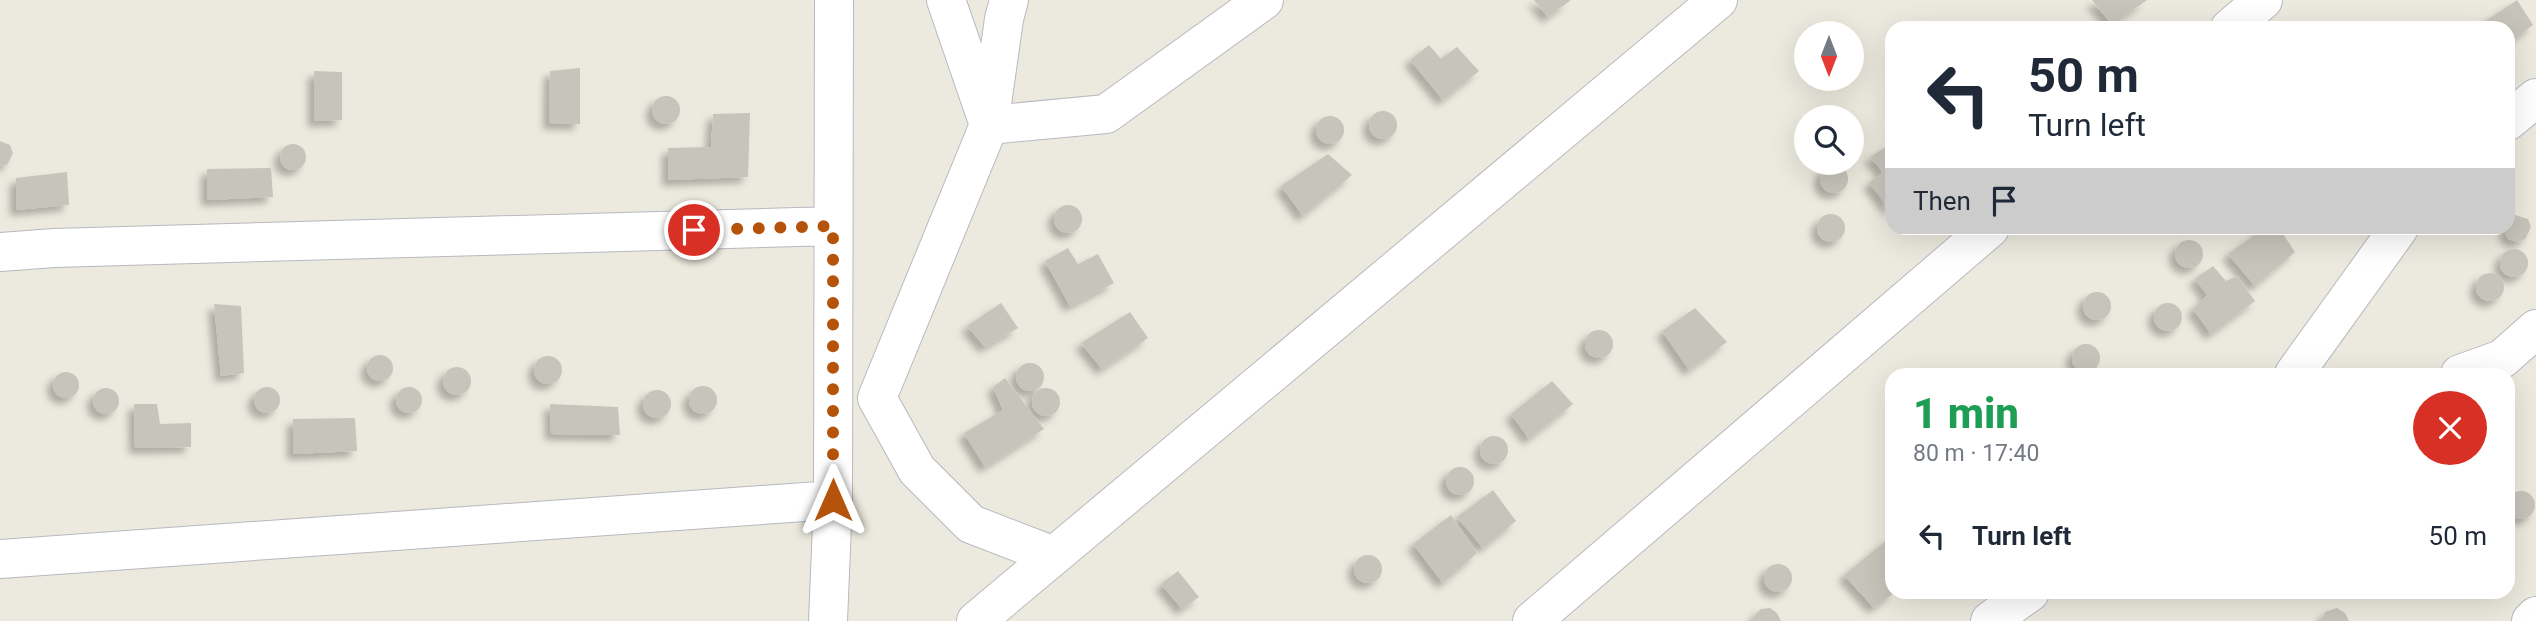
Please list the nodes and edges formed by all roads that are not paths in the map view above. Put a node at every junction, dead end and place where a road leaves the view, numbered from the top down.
1 (834, 0) edge
2 (947, 0) edge
3 (1009, 0) edge
4 (1264, 0) edge
5 (1718, 0) edge
6 (2263, 0) edge
7 (2238, 21) edge
8 (2536, 98) edge
9 (2515, 115) edge
10 (989, 125) junction
11 (833, 226) junction
12 (1982, 235) edge
13 (2394, 235) edge
14 (0, 252) edge
15 (2536, 329) edge
16 (2298, 368) edge
17 (2477, 368) edge
18 (833, 500) junction
19 (1054, 556) junction
20 (0, 559) edge
21 (2020, 599) edge
22 (2536, 616) edge
23 (828, 621) edge
24 (976, 621) edge
25 (1532, 621) edge
26 (1990, 621) edge
27 (2531, 621) edge

1 - 11 street
2 - 10 street
3 - 10 street
4 - 10 street
5 - 19 street
6 - 7 street
8 - 9 street
10 - 19 street
11 - 14 street
11 - 18 street
12 - 25 street
13 - 16 street
15 - 17 street
18 - 20 street
18 - 23 street
19 - 24 street
21 - 26 street
22 - 27 street

